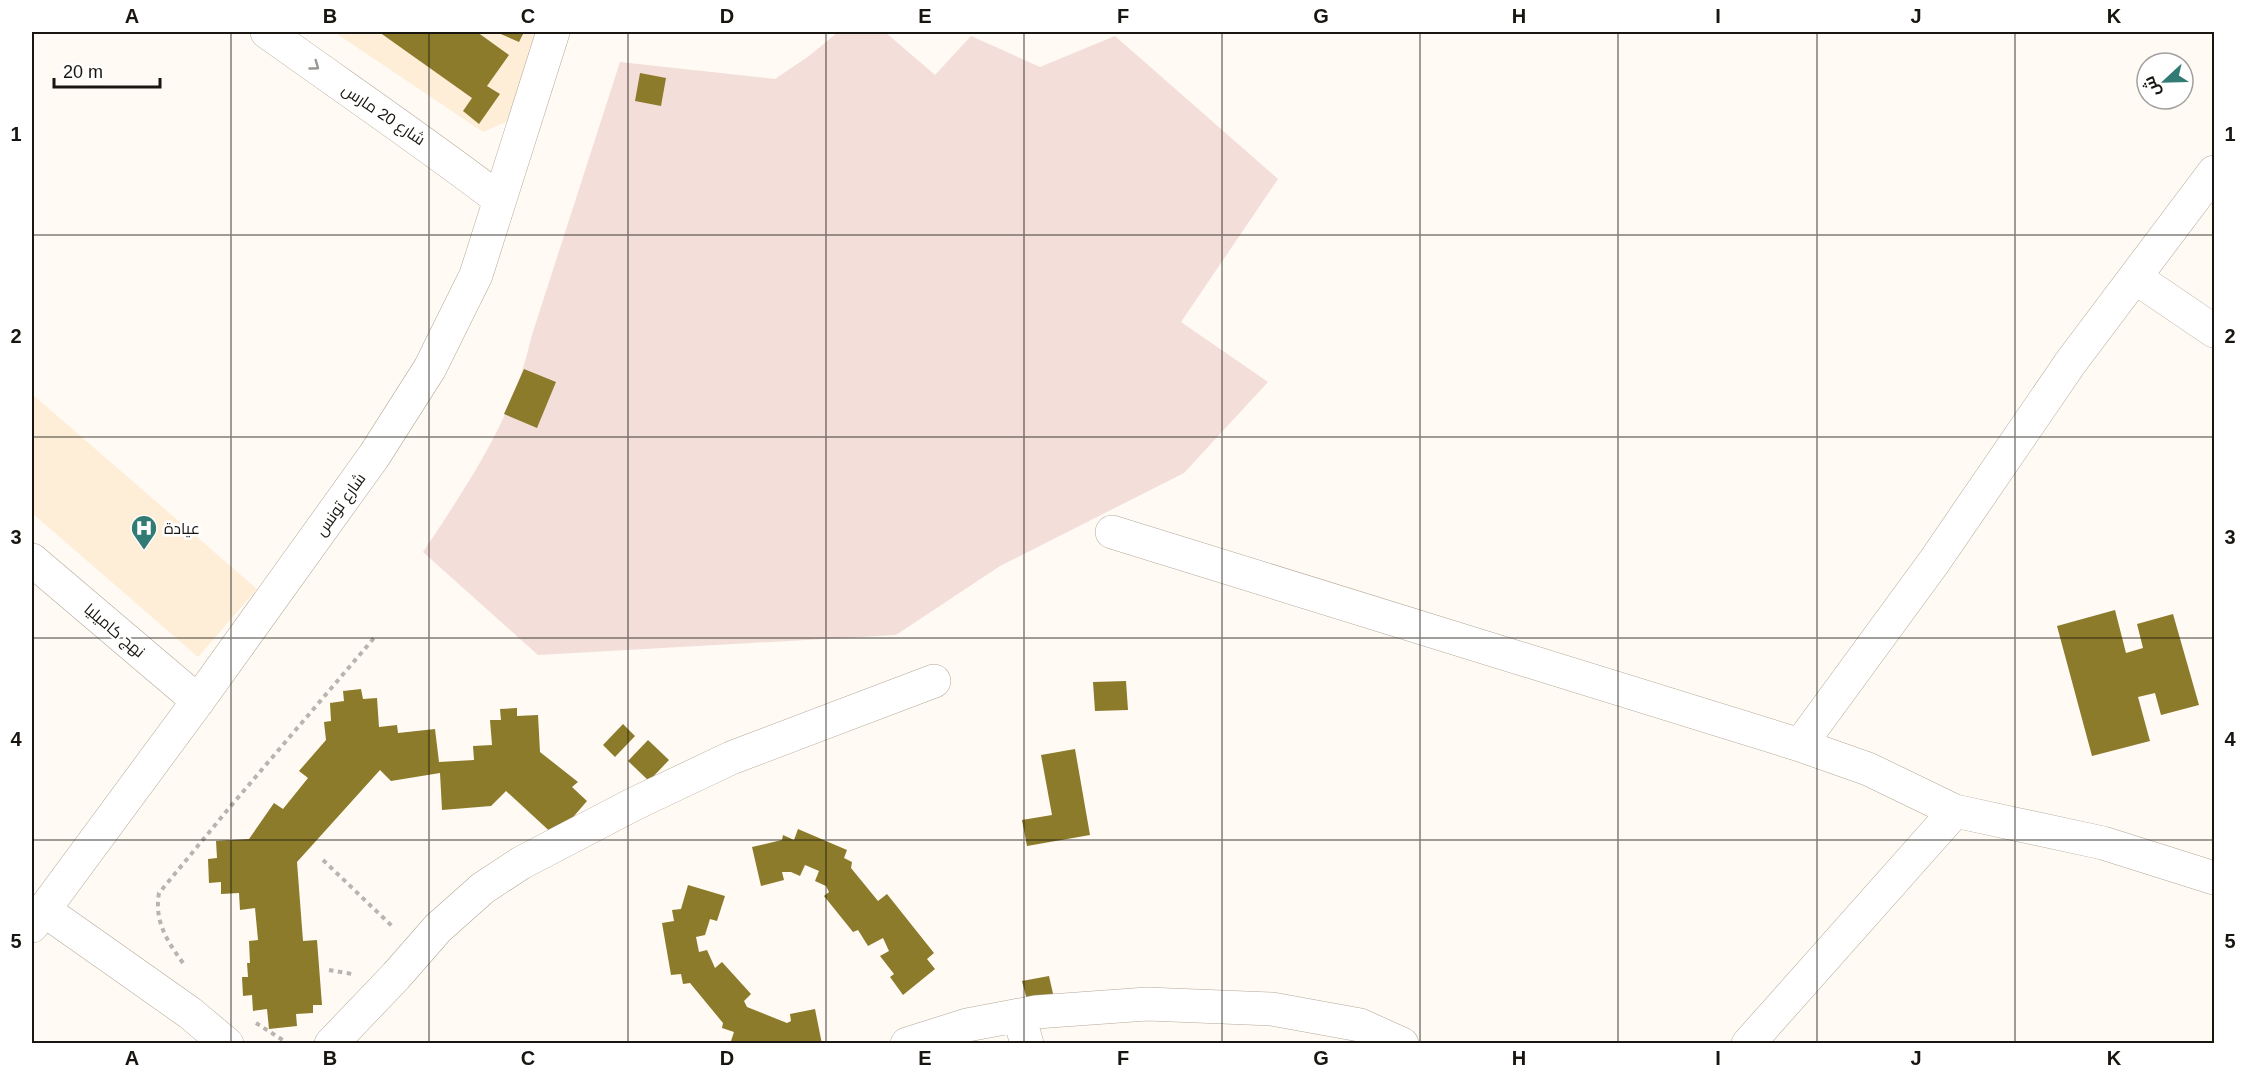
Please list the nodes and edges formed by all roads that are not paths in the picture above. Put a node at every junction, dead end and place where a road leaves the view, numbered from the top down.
1 (267, 32) edge
2 (553, 32) edge
3 (2214, 172) edge
4 (499, 199) junction
5 (2136, 278) junction
6 (2214, 331) edge
7 (1112, 532) dead end
8 (32, 560) edge
9 (934, 681) dead end
10 (198, 701) junction
11 (1800, 745) junction
12 (1955, 811) junction
13 (2214, 879) edge
14 (38, 918) edge
15 (1023, 1029) edge
16 (227, 1044) edge
17 (331, 1044) edge
18 (907, 1044) edge
19 (1402, 1044) edge
20 (1748, 1044) edge

1 -> 4 street, شارع 20 مارس
2 - 4 street, شارع تونس
3 - 5 street
4 - 10 street, شارع تونس
5 - 6 street
5 - 11 street
7 - 11 street
8 - 10 street, نهج كاميليا
9 - 17 street
10 - 14 street, شارع تونس
11 - 12 street
12 - 13 street
12 - 20 street
14 - 16 street
15 - 18 street
15 - 19 street

